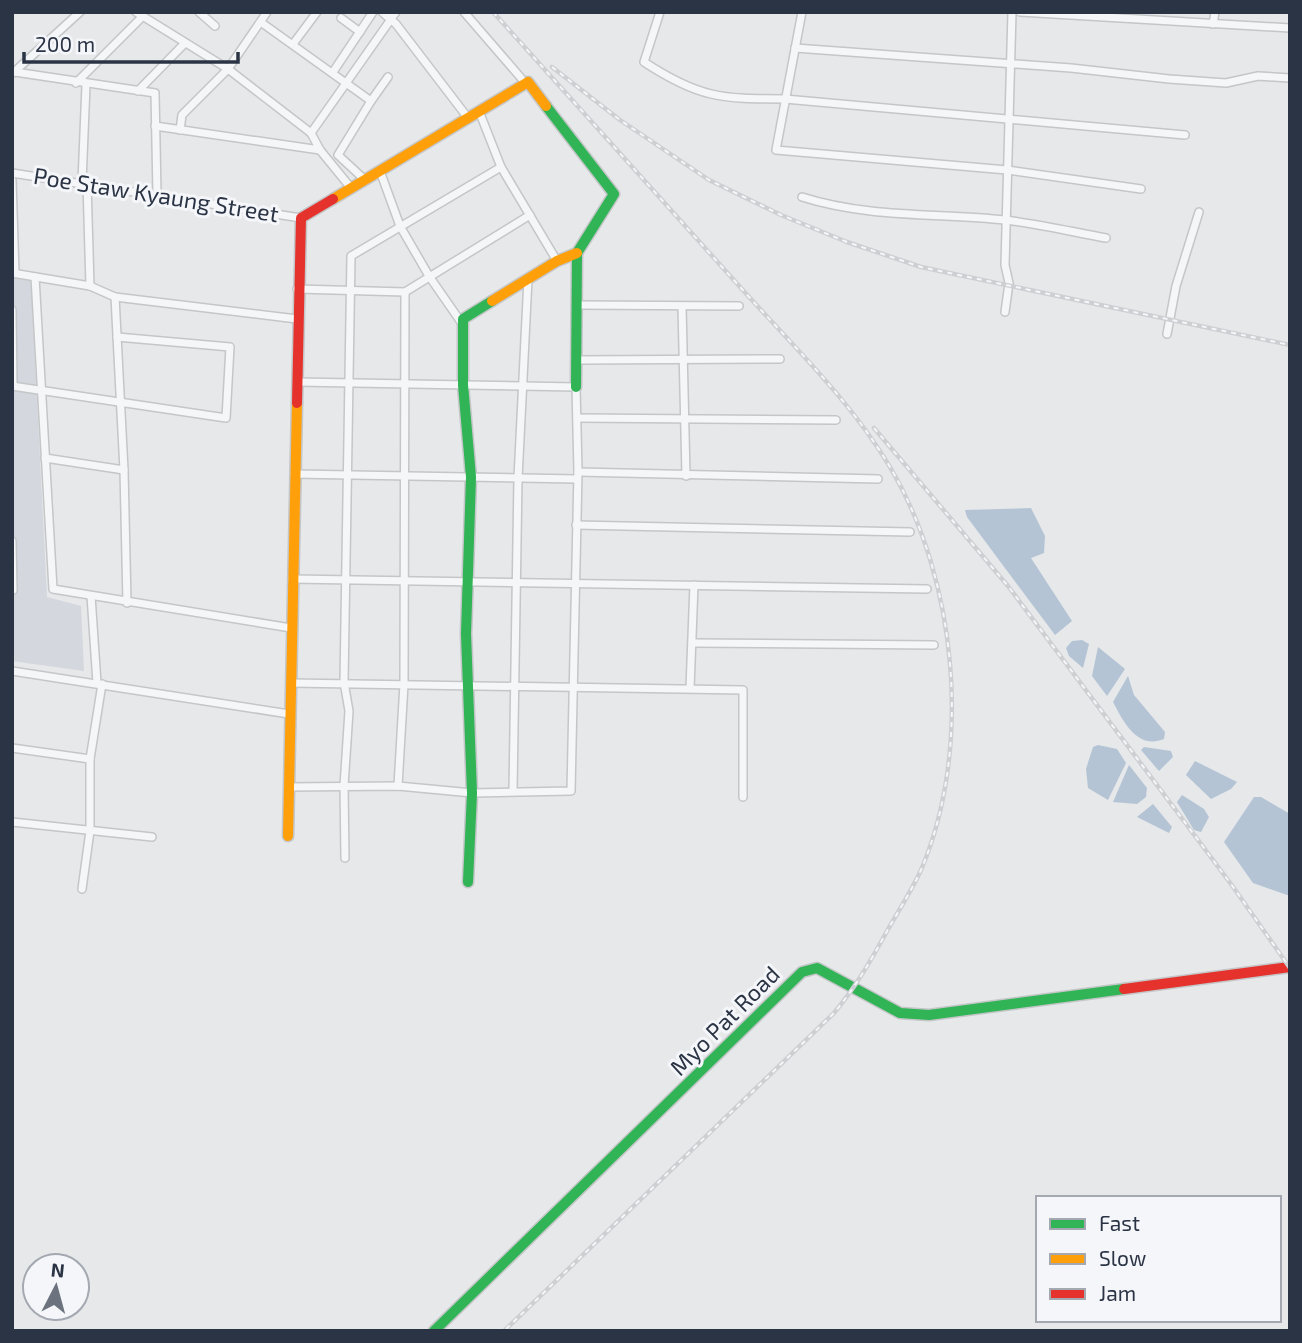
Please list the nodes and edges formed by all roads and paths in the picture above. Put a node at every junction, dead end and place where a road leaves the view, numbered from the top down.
1 (80, 12) edge
2 (199, 12) edge
3 (317, 12) edge
4 (373, 12) edge
5 (382, 12) edge
6 (396, 12) edge
7 (464, 12) edge
8 (660, 12) edge
9 (802, 12) edge
10 (1012, 12) edge
11 (1020, 12) edge
12 (1215, 12) edge
13 (138, 14) edge
14 (264, 16) edge
15 (341, 18) dead end
16 (390, 19) junction
17 (1213, 24) junction
18 (215, 26) dead end
19 (1290, 28) edge
20 (359, 32) junction
21 (185, 43) junction
22 (293, 44) junction
23 (795, 48) junction
24 (1011, 65) junction
25 (228, 69) junction
26 (333, 72) junction
27 (14, 73) edge
28 (388, 77) dead end
29 (521, 78) dead end
30 (1290, 78) edge
31 (348, 82) junction
32 (76, 83) junction
33 (86, 85) junction
34 (138, 91) junction
35 (785, 99) junction
36 (371, 101) junction
37 (479, 111) junction
38 (1009, 117) junction
39 (468, 118) junction
40 (155, 126) junction
41 (180, 130) junction
42 (311, 133) junction
43 (1185, 135) dead end
44 (320, 150) junction
45 (501, 167) junction
46 (1007, 170) junction
47 (380, 171) junction
48 (12, 173) edge
49 (12, 180) edge
50 (365, 180) junction
51 (84, 183) junction
52 (351, 188) junction
53 (1141, 189) dead end
54 (157, 194) junction
55 (802, 197) dead end
56 (1199, 212) dead end
57 (530, 215) junction
58 (300, 218) junction
59 (1007, 220) junction
60 (400, 226) junction
61 (1107, 238) dead end
62 (578, 253) junction
63 (557, 261) junction
64 (14, 273) edge
65 (429, 276) junction
66 (35, 277) junction
67 (528, 279) junction
68 (90, 286) junction
69 (298, 289) junction
70 (349, 291) junction
71 (405, 292) junction
72 (115, 297) junction
73 (577, 305) junction
74 (682, 306) junction
75 (739, 306) dead end
76 (12, 310) edge
77 (1005, 312) dead end
78 (297, 319) junction
79 (463, 325) junction
80 (1167, 334) dead end
81 (117, 337) junction
82 (684, 359) junction
83 (780, 359) dead end
84 (577, 360) junction
85 (297, 382) junction
86 (351, 383) junction
87 (405, 384) junction
88 (463, 385) junction
89 (12, 386) edge
90 (522, 386) junction
91 (576, 387) junction
92 (42, 391) junction
93 (120, 403) junction
94 (578, 418) junction
95 (687, 419) junction
96 (836, 420) dead end
97 (45, 458) junction
98 (124, 470) junction
99 (294, 474) junction
100 (349, 474) junction
101 (403, 475) junction
102 (577, 476) junction
103 (687, 476) junction
104 (471, 477) junction
105 (518, 478) junction
106 (878, 479) dead end
107 (576, 525) junction
108 (910, 532) dead end
109 (12, 541) edge
110 (292, 579) junction
111 (346, 579) junction
112 (402, 580) junction
113 (468, 581) junction
114 (515, 581) junction
115 (575, 583) junction
116 (694, 585) junction
117 (927, 589) dead end
118 (13, 590) edge
119 (91, 596) junction
120 (127, 603) junction
121 (291, 628) junction
122 (693, 643) junction
123 (934, 645) dead end
124 (12, 671) edge
125 (344, 682) junction
126 (290, 683) junction
127 (99, 684) junction
128 (404, 684) junction
129 (467, 688) junction
130 (514, 688) junction
131 (690, 688) junction
132 (572, 689) junction
133 (289, 714) junction
134 (12, 748) edge
135 (90, 759) junction
136 (344, 786) junction
137 (398, 786) junction
138 (289, 787) junction
139 (513, 791) junction
140 (472, 793) junction
141 (743, 797) dead end
142 (12, 822) edge
143 (90, 831) junction
144 (288, 836) dead end
145 (152, 837) dead end
146 (345, 858) dead end
147 (468, 882) dead end
148 (82, 889) dead end
149 (1290, 967) edge
150 (434, 1331) edge

1 - 27 street
2 - 18 street
3 - 22 street
4 - 20 street
5 - 16 street
6 - 16 street
7 - 29 street
8 - 35 street
9 - 23 street
10 - 24 street
11 - 17 street
12 - 17 street
13 - 21 street
13 - 32 street
14 - 22 street
14 - 25 street
15 - 20 street
16 - 31 street
16 - 39 street
17 - 19 street
20 - 26 street
21 - 25 street
21 - 34 street
22 - 26 street
23 - 24 street
23 - 35 street
24 - 30 street
24 - 38 street
25 - 41 street
25 - 42 street
26 - 31 street
27 - 32 street
28 - 36 street
31 - 36 street
31 - 42 street
32 - 33 street
33 - 34 street
33 - 51 street
34 - 40 street
35 - 38 street
35 - 46 street
36 - 50 street
37 - 39 street
37 - 45 street
37 - 62 street
38 - 43 street
38 - 46 street
39 - 47 street
40 - 41 street
40 - 54 street
41 - 44 street
42 - 44 street
44 - 52 street
45 - 57 street
45 - 60 street
46 - 53 street
46 - 59 street
47 - 50 street
47 - 60 street
48 - 51 street, Poe Staw Kyaung Street
49 - 64 street
50 - 52 street
51 - 54 street, Poe Staw Kyaung Street
51 - 68 street
52 - 58 street
54 - 58 street, Poe Staw Kyaung Street
55 - 59 street
56 - 80 street
57 - 63 street
57 - 65 street
58 - 69 street
59 - 61 street
59 - 77 street
60 - 65 street
60 - 70 street
62 - 63 street
62 - 73 street
63 - 67 street
64 - 66 street
65 - 71 street
65 - 79 street
66 - 68 street
66 - 92 street
67 - 79 street
67 - 90 street
68 - 72 street
69 - 70 street
69 - 78 street
70 - 71 street
70 - 86 street
71 - 87 street
72 - 78 street
72 - 81 street
73 - 74 street
73 - 84 street
74 - 75 street
74 - 82 street
76 - 89 street
78 - 85 street
79 - 88 street
81 - 93 street
81 - 93 street
82 - 83 street
82 - 84 street
82 - 95 street
84 - 91 street
85 - 86 street
85 - 99 street
86 - 87 street
86 - 100 street
87 - 88 street
87 - 101 street
88 - 90 street
88 - 104 street
89 - 92 street
90 - 91 street
90 - 105 street
91 - 94 street
92 - 93 street
92 - 97 street
93 - 98 street
94 - 95 street
94 - 102 street
95 - 96 street
95 - 103 street
97 - 98 street
97 - 119 street
98 - 120 street
99 - 100 street
99 - 110 street
100 - 101 street
100 - 111 street
101 - 104 street
101 - 112 street
102 - 103 street
102 - 105 street
102 - 107 street
103 - 106 street
104 - 105 street
104 - 113 street
105 - 114 street
107 - 108 street
107 - 115 street
109 - 118 street
110 - 111 street
110 - 121 street
111 - 112 street
111 - 125 street
112 - 113 street
112 - 128 street
113 - 114 street
113 - 129 street
114 - 115 street
114 - 130 street
115 - 116 street
115 - 132 street
116 - 117 street
116 - 122 street
119 - 120 street
119 - 127 street
120 - 121 street
121 - 126 street
122 - 123 street
122 - 131 street
124 - 127 street
125 - 126 street
125 - 128 street
125 - 136 street
126 - 133 street
127 - 133 street
127 - 135 street
128 - 129 street
128 - 137 street
129 - 130 street
129 - 140 street
130 - 132 street
130 - 139 street
131 - 132 street
131 - 141 street
132 - 139 street
133 - 138 street
134 - 135 street
135 - 143 street
136 - 137 street
136 - 138 street
136 - 146 street
137 - 140 street
138 - 144 street
139 - 140 street
140 - 147 street
142 - 143 street
143 - 145 street
143 - 148 street
149 - 150 street, Myo Pat Road

